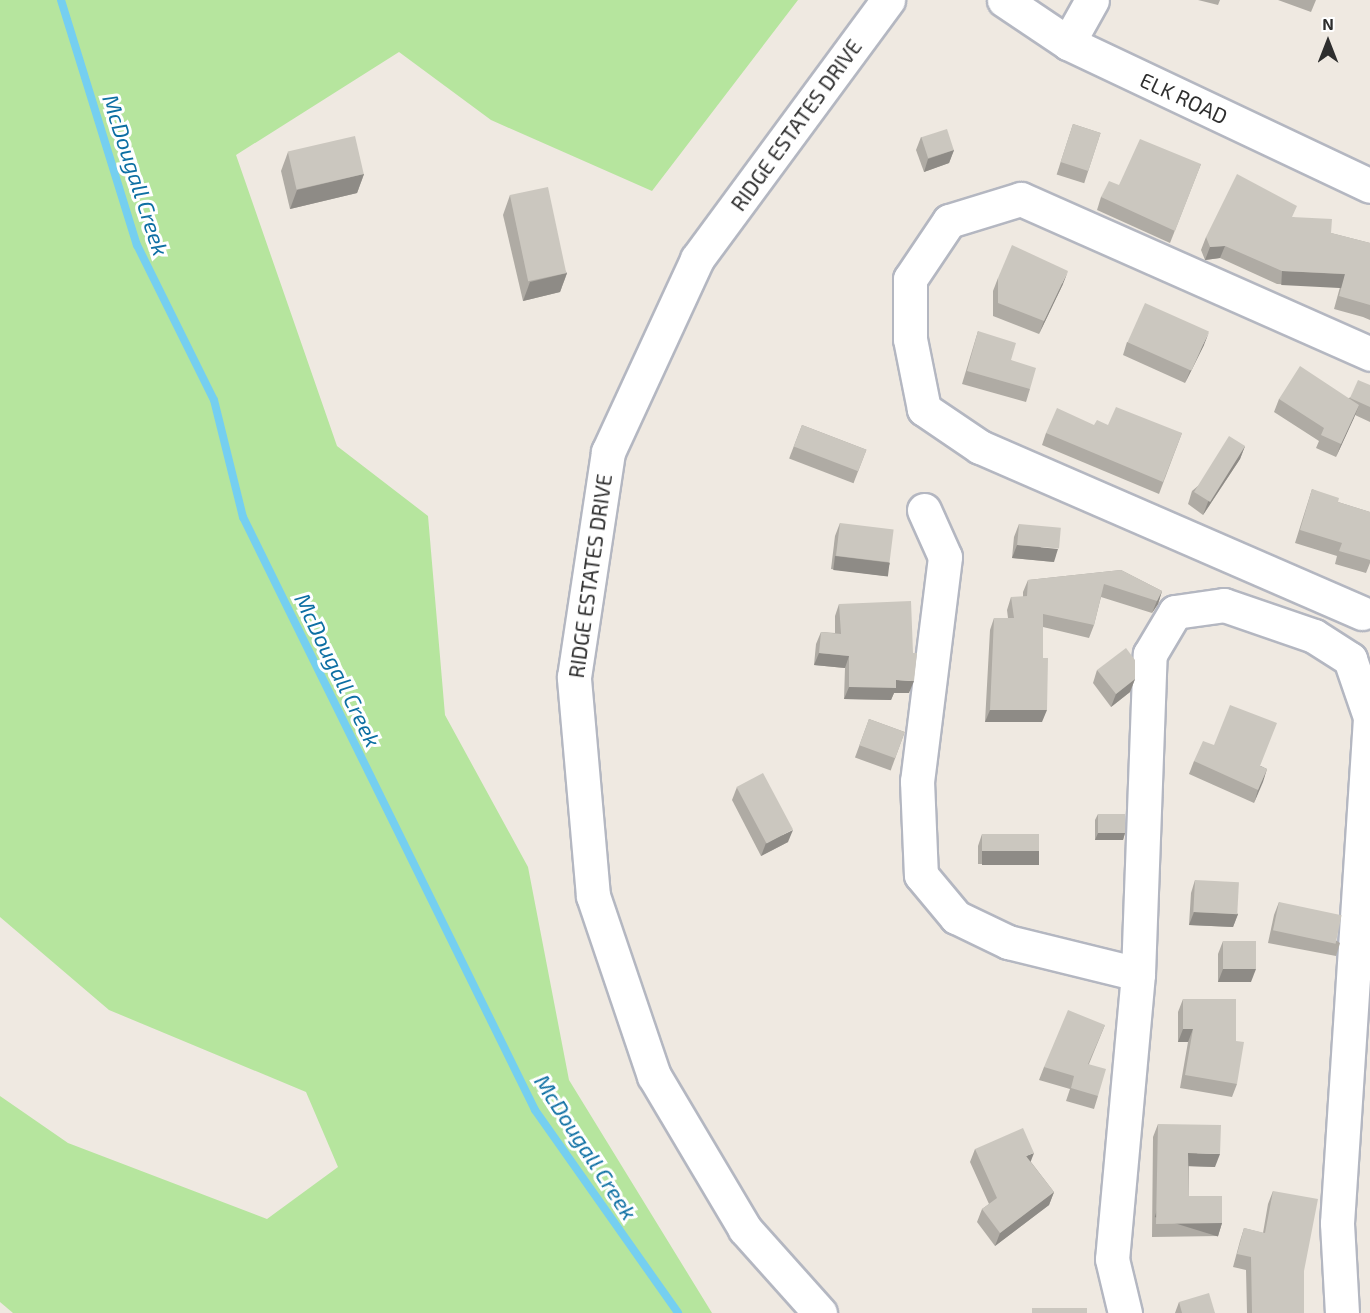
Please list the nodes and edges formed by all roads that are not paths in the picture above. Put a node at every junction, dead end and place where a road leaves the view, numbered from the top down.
1 (888, 0) edge
2 (1004, 0) edge
3 (1092, 0) edge
4 (1068, 43) junction
5 (1370, 186) edge
6 (1370, 354) edge
7 (924, 510) dead end
8 (1362, 613) dead end
9 (1370, 718) edge
10 (1138, 974) junction
11 (820, 1313) edge
12 (1125, 1313) edge
13 (1342, 1313) edge

1 - 11 street, RIDGE ESTATES DRIVE
2 - 4 street, ELK ROAD
3 - 4 street
4 - 5 street, ELK ROAD
6 - 8 street
7 - 10 street
9 - 10 street
9 - 13 street
10 - 12 street

